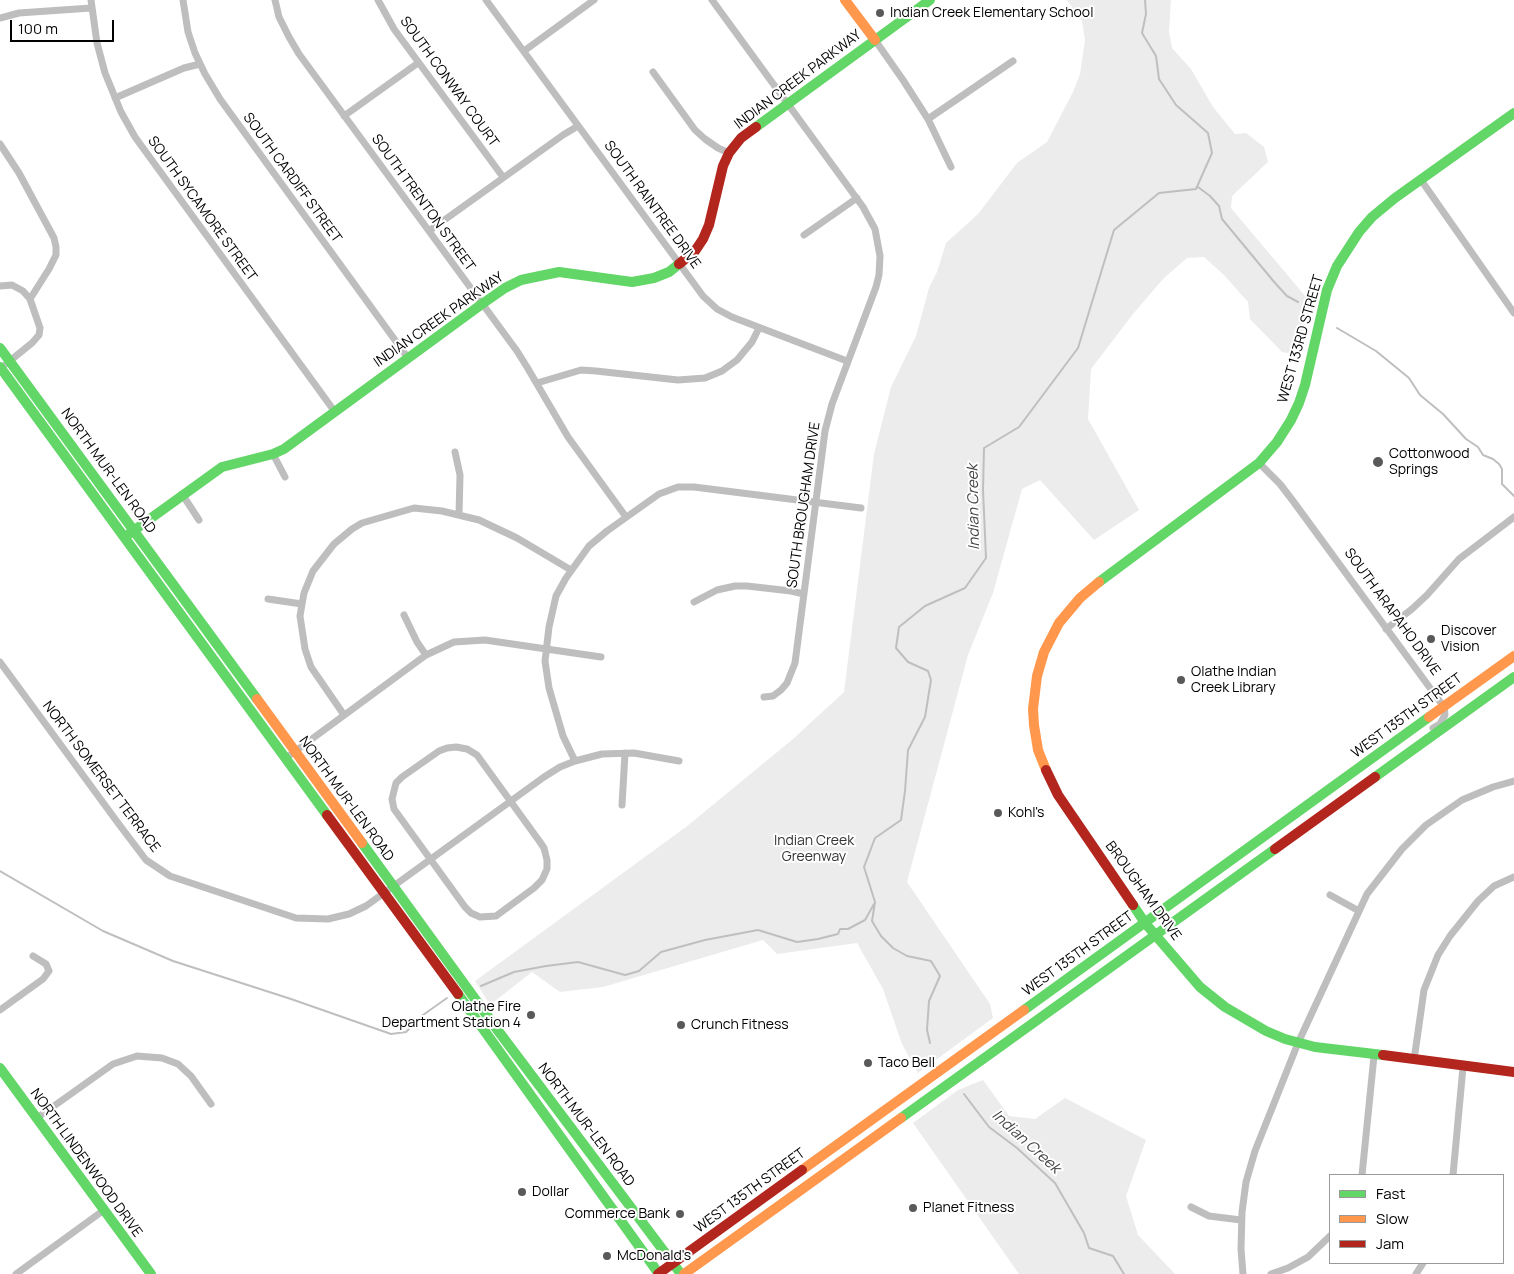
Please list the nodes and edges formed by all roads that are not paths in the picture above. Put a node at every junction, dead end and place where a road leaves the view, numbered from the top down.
1 (183, 0) edge
2 (275, 0) edge
3 (378, 0) edge
4 (486, 0) edge
5 (594, 0) edge
6 (712, 0) edge
7 (845, 0) edge
8 (930, 0) edge
9 (91, 4) edge
10 (0, 18) edge
11 (874, 40) junction
12 (524, 51) junction
13 (1013, 61) dead end
14 (418, 63) junction
15 (200, 64) junction
16 (653, 72) dead end
17 (115, 98) junction
18 (788, 104) junction
19 (1514, 113) edge
20 (344, 116) junction
21 (928, 119) junction
22 (578, 126) junction
23 (0, 144) edge
24 (729, 153) junction
25 (951, 167) dead end
26 (503, 177) junction
27 (1421, 180) junction
28 (857, 198) junction
29 (429, 231) junction
30 (804, 236) dead end
31 (680, 264) junction
32 (0, 286) edge
33 (30, 299) junction
34 (482, 304) junction
35 (1514, 314) edge
36 (759, 328) junction
37 (0, 348) edge
38 (408, 358) junction
39 (847, 362) junction
40 (3, 365) edge
41 (537, 384) junction
42 (335, 412) junction
43 (455, 452) dead end
44 (273, 454) junction
45 (1259, 463) junction
46 (285, 477) dead end
47 (182, 494) junction
48 (815, 502) junction
49 (861, 508) dead end
50 (459, 515) junction
51 (626, 517) junction
52 (1514, 517) edge
53 (199, 520) dead end
54 (134, 530) junction
55 (1161, 536) joint
56 (124, 538) junction
57 (571, 570) junction
58 (804, 594) junction
59 (268, 599) dead end
60 (694, 602) dead end
61 (302, 604) junction
62 (404, 615) dead end
63 (1386, 629) junction
64 (546, 648) junction
65 (426, 655) junction
66 (1514, 656) edge
67 (601, 657) dead end
68 (0, 662) edge
69 (1514, 677) edge
70 (764, 697) dead end
71 (1444, 706) junction
72 (344, 715) junction
73 (294, 751) junction
74 (624, 753) junction
75 (286, 758) junction
76 (575, 761) junction
77 (679, 761) dead end
78 (1384, 771) junction
79 (1514, 781) edge
80 (511, 802) junction
81 (622, 805) dead end
82 (430, 860) junction
83 (1514, 878) edge
84 (389, 890) junction
85 (1330, 894) dead end
86 (1359, 911) junction
87 (1145, 923) junction
88 (1156, 934) junction
89 (33, 956) dead end
90 (0, 1010) edge
91 (1298, 1043) junction
92 (1374, 1056) junction
93 (1414, 1060) junction
94 (1463, 1067) junction
95 (0, 1068) edge
96 (1514, 1072) edge
97 (212, 1104) dead end
98 (37, 1118) junction
99 (1362, 1174) edge
100 (1453, 1174) edge
101 (1191, 1208) dead end
102 (104, 1210) junction
103 (1241, 1220) junction
104 (1329, 1237) edge
105 (672, 1264) junction
106 (16, 1274) edge
107 (150, 1274) edge
108 (658, 1274) edge
109 (683, 1274) edge
110 (1243, 1274) edge
111 (1271, 1274) edge

1 - 15 street, SOUTH CARDIFF STREET
2 - 20 street, SOUTH TRENTON STREET
3 - 14 street, SOUTH CONWAY COURT
4 - 12 street, SOUTH RAINTREE DRIVE
5 - 12 street
6 - 18 street, SOUTH BROUGHAM DRIVE
7 - 11 main road
8 - 11 main road, INDIAN CREEK PARKWAY
9 - 10 street
9 - 17 street, SOUTH SYCAMORE STREET
11 - 18 main road, INDIAN CREEK PARKWAY
11 - 21 street
12 - 22 street, SOUTH RAINTREE DRIVE
13 - 21 street
14 - 20 street
14 - 26 street, SOUTH CONWAY COURT
15 - 17 street
15 - 38 street, SOUTH CARDIFF STREET
16 - 24 street
17 - 42 street, SOUTH SYCAMORE STREET
18 - 24 main road, INDIAN CREEK PARKWAY
18 - 28 street, SOUTH BROUGHAM DRIVE
19 - 27 main road, WEST 133RD STREET
20 - 29 street, SOUTH TRENTON STREET
21 - 25 street
22 - 26 street
22 - 31 street, SOUTH RAINTREE DRIVE
23 - 33 street
24 - 31 main road, INDIAN CREEK PARKWAY
26 - 29 street
27 - 35 street
27 - 45 main road, WEST 133RD STREET
28 - 30 street
28 - 39 street, SOUTH BROUGHAM DRIVE
29 - 34 street, SOUTH TRENTON STREET
31 - 34 main road, INDIAN CREEK PARKWAY
31 - 36 street, SOUTH RAINTREE DRIVE
32 - 33 street
33 - 40 street
34 - 38 main road, INDIAN CREEK PARKWAY
34 - 41 street, SOUTH TRENTON STREET
36 - 39 street, SOUTH RAINTREE DRIVE
36 - 41 street
37 - 40 main road, NORTH MUR-LEN ROAD
38 - 42 main road, INDIAN CREEK PARKWAY
39 - 48 street, SOUTH BROUGHAM DRIVE
40 - 54 main road, NORTH MUR-LEN ROAD
40 - 56 main road, NORTH MUR-LEN ROAD
41 - 51 street, SOUTH TRENTON STREET
42 - 44 main road, INDIAN CREEK PARKWAY
43 - 50 street
44 - 46 street
44 - 47 main road, INDIAN CREEK PARKWAY
45 - 55 main road, WEST 133RD STREET
45 - 63 street, SOUTH ARAPAHO DRIVE
47 - 53 street
47 - 54 main road, INDIAN CREEK PARKWAY
48 - 49 street
48 - 51 street
48 - 58 street, SOUTH BROUGHAM DRIVE
50 - 57 street
50 - 61 street
51 - 57 street
52 - 63 street
54 - 56 main road, INDIAN CREEK PARKWAY
54 - 73 main road, NORTH MUR-LEN ROAD
55 - 87 main road, BROUGHAM DRIVE
56 - 75 main road, NORTH MUR-LEN ROAD
57 - 64 street
58 - 60 street
58 - 70 street, SOUTH BROUGHAM DRIVE
59 - 61 street
61 - 72 street
62 - 65 street
63 - 71 street, SOUTH ARAPAHO DRIVE
64 - 65 street
64 - 67 street
64 - 76 street
65 - 72 street
66 - 71 main road, WEST 135TH STREET
68 - 84 street, NORTH SOMERSET TERRACE
69 - 78 main road, WEST 135TH STREET
71 - 78 street
71 - 87 main road, WEST 135TH STREET
72 - 73 street
73 - 75 street
73 - 84 main road, NORTH MUR-LEN ROAD
74 - 76 street
74 - 77 street
74 - 81 street
75 - 84 main road, NORTH MUR-LEN ROAD
76 - 80 street
78 - 88 main road, WEST 135TH STREET
79 - 86 street
80 - 82 street
80 - 82 street
80 - 82 street
82 - 84 street
83 - 93 street
84 - 105 main road, NORTH MUR-LEN ROAD
84 - 108 main road, NORTH MUR-LEN ROAD
85 - 86 street
86 - 91 street
87 - 88 main road, BROUGHAM DRIVE
87 - 105 main road, WEST 135TH STREET
88 - 91 main road, BROUGHAM DRIVE
88 - 109 main road, WEST 135TH STREET
89 - 90 street
91 - 92 main road, BROUGHAM DRIVE
91 - 103 street
92 - 93 main road, BROUGHAM DRIVE
92 - 99 street
93 - 94 main road, BROUGHAM DRIVE
94 - 96 main road, BROUGHAM DRIVE
94 - 100 street
95 - 98 main road, NORTH LINDENWOOD DRIVE
97 - 98 street
98 - 102 main road, NORTH LINDENWOOD DRIVE
101 - 103 street
102 - 106 street
102 - 107 main road, NORTH LINDENWOOD DRIVE
103 - 110 street
104 - 111 street
105 - 108 main road, WEST 135TH STREET
105 - 109 main road, NORTH MUR-LEN ROAD

